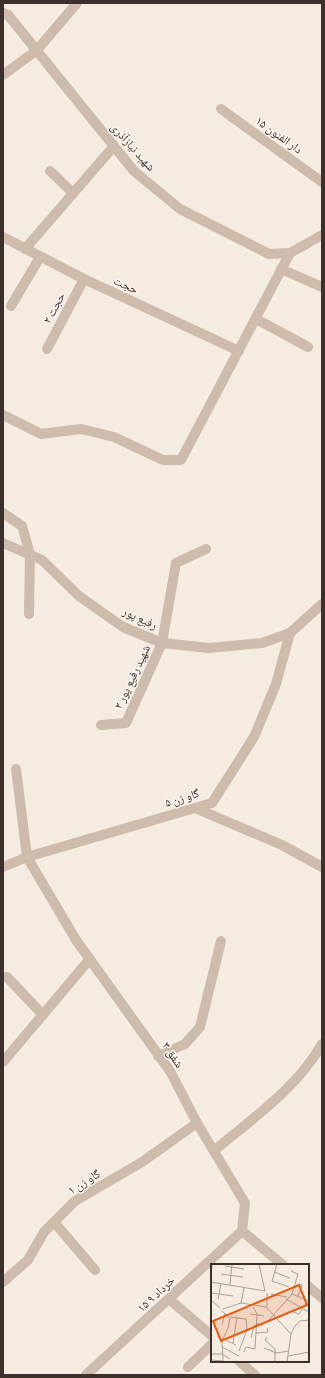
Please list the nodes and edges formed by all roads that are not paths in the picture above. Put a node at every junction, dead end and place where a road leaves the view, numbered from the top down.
1 (77, 3) edge
2 (3, 13) edge
3 (37, 50) junction
4 (3, 75) edge
5 (221, 109) dead end
6 (114, 146) junction
7 (50, 171) dead end
8 (322, 182) edge
9 (73, 193) junction
10 (322, 235) edge
11 (3, 237) edge
12 (25, 249) junction
13 (290, 253) junction
14 (40, 257) junction
15 (282, 270) junction
16 (84, 279) junction
17 (322, 287) edge
18 (11, 306) dead end
19 (256, 319) junction
20 (308, 348) dead end
21 (47, 349) dead end
22 (240, 351) junction
23 (3, 414) edge
24 (3, 513) edge
25 (3, 543) edge
26 (206, 549) dead end
27 (30, 554) junction
28 (322, 604) edge
29 (29, 614) dead end
30 (290, 632) junction
31 (162, 643) junction
32 (102, 725) dead end
33 (16, 769) dead end
34 (195, 808) junction
35 (27, 858) junction
36 (322, 866) edge
37 (3, 868) edge
38 (221, 942) dead end
39 (89, 960) junction
40 (7, 977) dead end
41 (43, 1015) junction
42 (322, 1044) edge
43 (158, 1056) junction
44 (3, 1062) edge
45 (197, 1123) junction
46 (215, 1150) junction
47 (54, 1222) junction
48 (242, 1231) junction
49 (282, 1264) edge
50 (95, 1270) dead end
51 (3, 1282) edge
52 (309, 1287) edge
53 (322, 1298) edge
54 (170, 1299) junction
55 (211, 1335) edge
56 (211, 1345) edge
57 (240, 1362) edge
58 (188, 1368) dead end
59 (86, 1375) edge
60 (255, 1375) edge

1 - 3 street
2 - 3 street, شهید نیازآذری
3 - 4 street
3 - 6 street, شهید نیازآذری
5 - 8 street, دار الفنون ۱۵
6 - 9 street
6 - 13 street, شهید نیازآذری
7 - 9 street
9 - 12 street
10 - 13 street, شهید نیازآذری
11 - 12 street, حجت
12 - 14 street, حجت
13 - 15 street
14 - 16 street, حجت
14 - 18 street
15 - 17 street
15 - 19 street
16 - 21 street, حجت ۲
16 - 22 street, حجت
19 - 20 street
19 - 22 street
22 - 23 street
24 - 27 street
25 - 27 street, رفیع پور
26 - 31 street
27 - 29 street
27 - 31 street, رفیع پور
28 - 30 street
30 - 31 street, رفیع پور
30 - 34 street, گاو زن ۵
31 - 32 street, شهید رفیع پور ۲
33 - 35 street
34 - 35 street, گاو زن ۵
34 - 36 street
35 - 37 street, گاو زن ۵
35 - 39 street, شفق ۳
38 - 43 street
39 - 41 street
39 - 43 street, شفق ۳
40 - 41 street
41 - 44 street
42 - 46 street
43 - 45 street, شفق ۳
45 - 46 street, شفق ۳
45 - 47 street, گاو زن ۱
46 - 48 street, شفق ۳
47 - 50 street
47 - 51 street, گاو زن ۱
48 - 49 street
48 - 54 street, ۱۵ خرداد ۹
52 - 53 street
54 - 55 street
54 - 59 street, ۱۵ خرداد ۹
56 - 58 street
57 - 60 street

